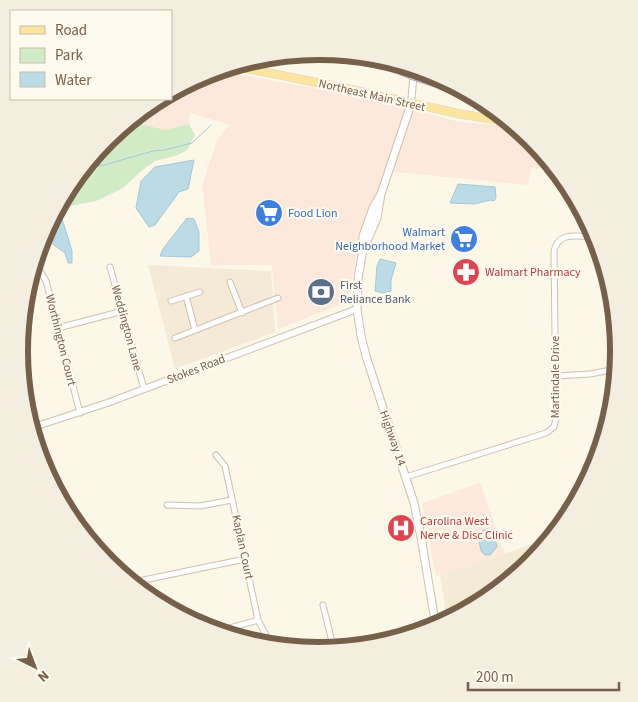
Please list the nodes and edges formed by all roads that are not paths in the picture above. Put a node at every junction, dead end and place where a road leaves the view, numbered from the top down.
1 (246, 68) edge
2 (414, 75) edge
3 (411, 104) junction
4 (495, 119) edge
5 (587, 237) edge
6 (110, 267) dead end
7 (39, 269) dead end
8 (230, 282) dead end
9 (200, 292) dead end
10 (186, 296) junction
11 (278, 298) dead end
12 (171, 301) dead end
13 (357, 309) junction
14 (123, 311) junction
15 (242, 313) junction
16 (58, 328) junction
17 (196, 330) junction
18 (175, 338) dead end
19 (610, 370) edge
20 (556, 376) junction
21 (144, 389) junction
22 (80, 413) junction
23 (37, 427) edge
24 (216, 455) dead end
25 (406, 477) junction
26 (232, 500) junction
27 (167, 505) dead end
28 (245, 559) junction
29 (140, 581) edge
30 (323, 605) dead end
31 (435, 618) edge
32 (258, 620) junction
33 (229, 628) edge
34 (266, 638) edge
35 (332, 642) edge

1 - 3 main road, Northeast Main Street
2 - 3 street
3 - 4 main road, Northeast Main Street
3 - 13 main road, Highway 14
5 - 20 street, Martindale Drive
6 - 14 street, Weddington Lane
7 - 16 street, Worthington Court
8 - 15 street
9 - 10 street
10 - 12 street
10 - 17 street
11 - 15 street
13 - 21 street, Stokes Road
13 - 25 main road, Highway 14
14 - 16 street
14 - 21 street, Weddington Lane
15 - 17 street
16 - 22 street, Worthington Court
17 - 18 street
19 - 20 street
20 - 25 street, Martindale Drive
21 - 22 street, Stokes Road
22 - 23 street, Stokes Road
24 - 26 street, Kaplan Court
25 - 31 main road, Highway 14
26 - 27 street
26 - 28 street, Kaplan Court
28 - 29 street
28 - 32 street, Kaplan Court
30 - 35 street
32 - 33 street
32 - 34 street, Kaplan Court

